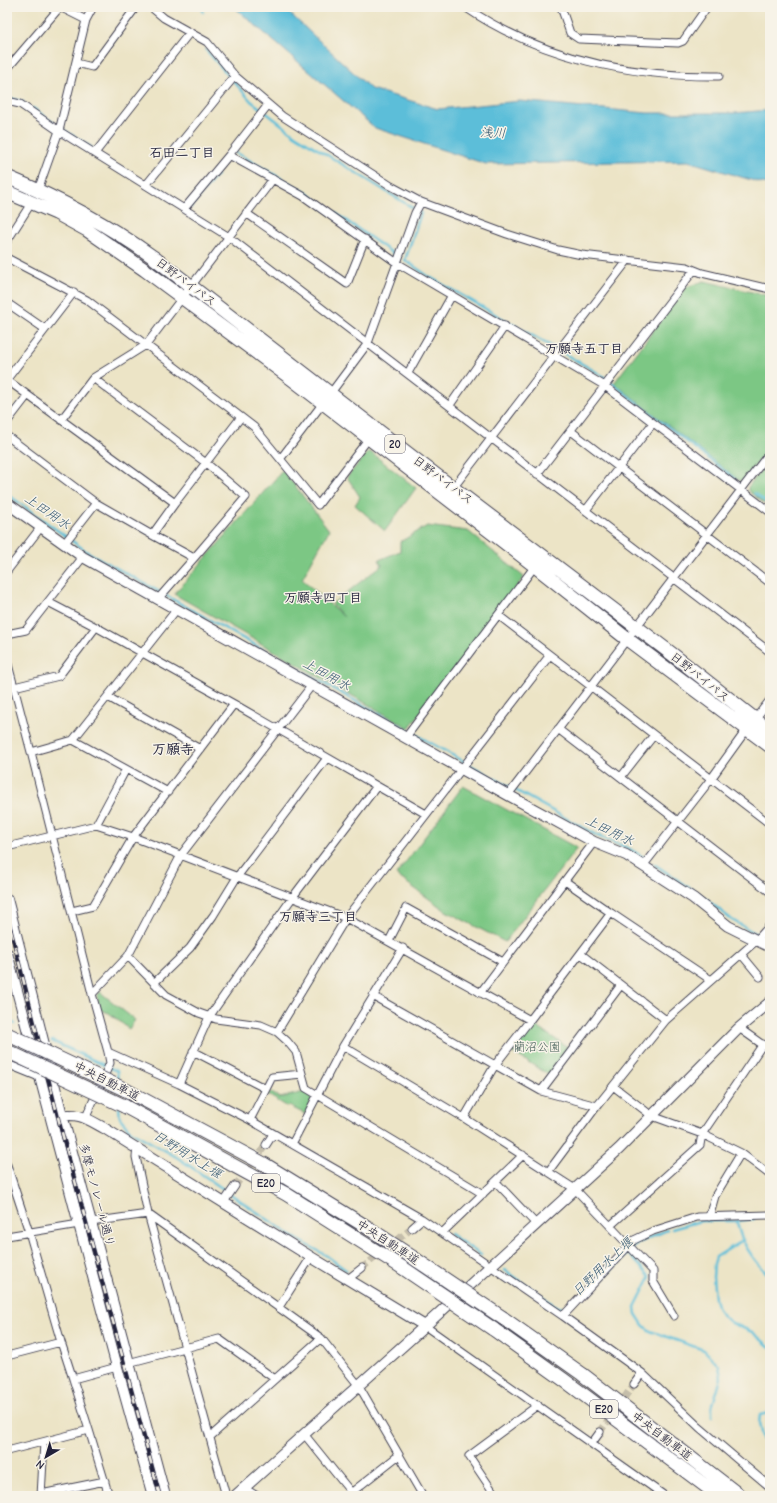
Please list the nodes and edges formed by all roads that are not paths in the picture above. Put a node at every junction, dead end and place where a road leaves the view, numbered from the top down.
1 (92, 7) edge
2 (136, 7) edge
3 (151, 7) edge
4 (465, 7) edge
5 (562, 7) edge
6 (707, 7) edge
7 (86, 20) junction
8 (190, 32) junction
9 (76, 63) junction
10 (7, 69) edge
11 (719, 76) dead end
12 (233, 78) junction
13 (7, 101) edge
14 (265, 109) junction
15 (59, 131) junction
16 (95, 153) junction
17 (229, 155) junction
18 (7, 177) edge
19 (273, 179) junction
20 (146, 185) junction
21 (38, 190) junction
22 (7, 192) edge
23 (32, 202) junction
24 (418, 207) junction
25 (184, 209) junction
26 (246, 213) junction
27 (229, 237) junction
28 (365, 239) junction
29 (7, 241) edge
30 (7, 258) edge
31 (628, 260) junction
32 (397, 263) junction
33 (694, 270) junction
34 (192, 285) junction
35 (770, 289) edge
36 (74, 292) junction
37 (452, 295) junction
38 (183, 298) junction
39 (7, 303) edge
40 (505, 326) junction
41 (45, 330) junction
42 (368, 343) junction
43 (146, 345) junction
44 (554, 355) junction
45 (408, 373) junction
46 (93, 378) junction
47 (7, 380) edge
48 (605, 386) junction
49 (27, 396) junction
50 (327, 398) junction
51 (450, 405) junction
52 (241, 417) junction
53 (61, 420) junction
54 (7, 422) edge
55 (653, 423) junction
56 (571, 431) junction
57 (7, 436) edge
58 (369, 438) junction
59 (491, 438) junction
60 (770, 452) edge
61 (280, 458) junction
62 (206, 463) junction
63 (619, 467) junction
64 (537, 474) junction
65 (453, 488) junction
66 (741, 490) junction
67 (7, 503) edge
68 (96, 503) junction
69 (175, 503) junction
70 (586, 510) junction
71 (770, 512) edge
72 (42, 527) junction
73 (152, 535) junction
74 (706, 535) junction
75 (67, 540) junction
76 (83, 557) junction
77 (194, 558) junction
78 (535, 566) junction
79 (7, 571) edge
80 (674, 578) junction
81 (770, 583) edge
82 (161, 595) junction
83 (48, 602) junction
84 (177, 609) junction
85 (498, 616) junction
86 (96, 627) junction
87 (636, 627) junction
88 (7, 634) edge
89 (627, 639) junction
90 (770, 652) edge
91 (143, 653) junction
92 (550, 655) junction
93 (7, 661) edge
94 (312, 685) junction
95 (591, 686) junction
96 (14, 687) junction
97 (108, 697) junction
98 (770, 700) edge
99 (234, 704) junction
100 (751, 724) junction
101 (558, 729) junction
102 (277, 730) junction
103 (770, 731) edge
104 (408, 734) junction
105 (654, 735) junction
106 (73, 740) junction
107 (770, 746) edge
108 (200, 748) junction
109 (31, 752) junction
110 (327, 758) junction
111 (464, 765) junction
112 (126, 769) junction
113 (621, 777) junction
114 (711, 779) junction
115 (377, 786) junction
116 (511, 791) junction
117 (168, 792) junction
118 (426, 814) junction
119 (678, 821) junction
120 (770, 824) edge
121 (96, 825) junction
122 (52, 836) junction
123 (133, 837) junction
124 (594, 842) junction
125 (7, 847) edge
126 (181, 855) junction
127 (643, 866) junction
128 (236, 877) junction
129 (565, 881) junction
130 (770, 892) edge
131 (292, 898) junction
132 (7, 899) edge
133 (72, 911) junction
134 (611, 913) junction
135 (346, 918) junction
136 (770, 925) edge
137 (757, 940) junction
138 (389, 941) junction
139 (770, 947) edge
140 (403, 948) junction
141 (7, 953) edge
142 (581, 954) junction
143 (741, 954) junction
144 (128, 956) junction
145 (503, 962) junction
146 (760, 976) dead end
147 (711, 980) junction
148 (154, 983) junction
149 (621, 985) junction
150 (480, 992) junction
151 (92, 994) junction
152 (373, 996) junction
153 (770, 1002) edge
154 (209, 1018) junction
155 (530, 1020) junction
156 (666, 1020) junction
157 (739, 1028) junction
158 (278, 1032) junction
159 (7, 1034) edge
160 (44, 1044) junction
161 (763, 1044) junction
162 (343, 1046) junction
163 (770, 1050) edge
164 (7, 1051) edge
165 (193, 1051) junction
166 (108, 1052) junction
167 (7, 1064) edge
168 (494, 1065) junction
169 (302, 1074) junction
170 (39, 1077) junction
171 (179, 1084) junction
172 (613, 1086) junction
173 (266, 1089) junction
174 (541, 1091) junction
175 (317, 1095) junction
176 (597, 1106) junction
177 (62, 1115) junction
178 (50, 1116) junction
179 (652, 1116) junction
180 (86, 1118) junction
181 (464, 1118) junction
182 (250, 1120) junction
183 (273, 1134) junction
184 (702, 1134) junction
185 (292, 1144) junction
186 (266, 1145) tunnel mouth
187 (137, 1148) junction
188 (741, 1153) junction
189 (523, 1155) junction
190 (7, 1165) edge
191 (548, 1172) junction
192 (770, 1175) edge
193 (496, 1182) junction
194 (234, 1188) tunnel mouth
195 (575, 1189) junction
196 (483, 1194) junction
197 (225, 1200) junction
198 (148, 1214) junction
199 (770, 1215) edge
200 (709, 1217) junction
201 (422, 1219) junction
202 (91, 1222) junction
203 (79, 1224) junction
204 (536, 1224) junction
205 (610, 1226) junction
206 (412, 1228) tunnel mouth
207 (29, 1232) junction
208 (442, 1233) junction
209 (7, 1236) edge
210 (632, 1247) junction
211 (311, 1257) junction
212 (490, 1265) junction
213 (362, 1268) tunnel mouth
214 (348, 1279) junction
215 (279, 1307) junction
216 (568, 1311) junction
217 (674, 1316) dead end
218 (425, 1326) junction
219 (321, 1338) junction
220 (61, 1342) junction
221 (185, 1348) junction
222 (7, 1356) edge
223 (128, 1363) junction
224 (117, 1367) junction
225 (642, 1373) junction
226 (72, 1379) junction
227 (275, 1379) junction
228 (634, 1384) tunnel mouth
229 (359, 1386) junction
230 (538, 1405) junction
231 (89, 1430) junction
232 (600, 1432) tunnel mouth
233 (304, 1434) junction
234 (210, 1438) junction
235 (44, 1442) junction
236 (592, 1443) junction
237 (7, 1451) edge
238 (398, 1455) junction
239 (105, 1481) junction
240 (770, 1487) edge
241 (244, 1488) junction
242 (41, 1495) edge
243 (351, 1495) edge
244 (109, 1496) edge
245 (153, 1496) edge
246 (165, 1496) edge
247 (226, 1496) edge
248 (235, 1496) edge
249 (257, 1496) edge
250 (423, 1496) edge
251 (496, 1496) edge
252 (665, 1496) edge
253 (719, 1496) edge
254 (740, 1496) edge

1 - 7 street
2 - 9 street
3 - 8 street
4 - 11 street
5 - 6 street
7 - 9 street
7 - 10 street
8 - 12 street
8 - 16 street
9 - 15 street
12 - 14 street
12 - 20 street
13 - 15 street
14 - 17 street
14 - 24 street
15 - 16 street
15 - 21 street
16 - 20 street
17 - 19 street
17 - 25 street
18 - 21 highway, 日野バイパス / 20
19 - 26 street
19 - 28 street
20 - 25 street
21 - 34 highway, 日野バイパス / 20
22 - 23 highway, 日野バイパス / 20
23 - 29 street
23 - 38 highway, 日野バイパス / 20
24 - 31 street
24 - 32 street
25 - 27 street
26 - 27 street
26 - 28 street
27 - 34 street
27 - 42 street
28 - 32 street
30 - 36 street
31 - 33 street
31 - 44 street
32 - 37 street
32 - 42 street
33 - 35 street
33 - 48 street
34 - 38 street
34 - 50 highway, 日野バイパス / 20
36 - 41 street
36 - 43 street
37 - 40 street
37 - 45 street
38 - 43 street
38 - 50 highway, 日野バイパス / 20
39 - 41 street
40 - 44 street
40 - 51 street
41 - 47 street
42 - 45 street
42 - 50 street
43 - 46 street
43 - 52 street
44 - 48 street
44 - 59 street
45 - 51 street
46 - 53 street
46 - 62 street
47 - 49 street
48 - 55 street
48 - 56 street
49 - 53 street
49 - 54 street
50 - 58 highway, 日野バイパス / 20
50 - 61 street
50 - 65 highway, 日野バイパス / 20
51 - 59 street
52 - 61 street
52 - 62 street
53 - 69 street
55 - 63 street
55 - 66 street
56 - 63 street
56 - 64 street
57 - 68 street
58 - 61 street
58 - 78 highway, 日野バイパス / 20
59 - 64 street
59 - 65 street
60 - 66 street
62 - 69 street
62 - 77 street
63 - 70 street
63 - 74 street
64 - 70 street
65 - 87 highway, 日野バイパス / 20
66 - 71 street
66 - 74 street
67 - 72 street
68 - 73 street
68 - 75 street
69 - 73 street
70 - 80 street
72 - 75 street
72 - 79 street
73 - 77 street
74 - 80 street
74 - 81 street
75 - 76 street
76 - 82 street
76 - 83 street
77 - 82 street
78 - 85 street
78 - 89 highway, 日野バイパス / 20
80 - 87 street
80 - 90 street
82 - 84 street
83 - 86 street
83 - 88 street
84 - 91 street
84 - 94 street
85 - 92 street
85 - 104 street
86 - 91 street
86 - 96 street
87 - 89 street
87 - 100 highway, 日野バイパス / 20
89 - 95 street
89 - 100 highway, 日野バイパス / 20
91 - 97 street
91 - 99 street
92 - 95 street
92 - 111 street
93 - 96 street
94 - 102 street
94 - 104 street
95 - 101 street
95 - 105 street
96 - 109 street
97 - 106 street
97 - 108 street
98 - 100 street
99 - 102 street
99 - 108 street
100 - 103 highway, 日野バイパス / 20
100 - 107 highway, 日野バイパス / 20
100 - 114 street
101 - 113 street
101 - 116 street
102 - 110 street
102 - 126 street
104 - 111 street
105 - 113 street
105 - 114 street
106 - 109 street
106 - 112 street
108 - 117 street
109 - 122 street
110 - 115 street
110 - 128 street
111 - 116 street
111 - 118 street
112 - 117 street
112 - 121 street
113 - 119 street
114 - 119 street
114 - 120 street
115 - 118 street
115 - 131 street
116 - 124 street
117 - 123 street
118 - 135 street
119 - 127 street
119 - 130 street
121 - 122 street
121 - 123 street
122 - 125 street
122 - 133 street
123 - 126 street
123 - 133 street
124 - 127 street
124 - 129 street
126 - 128 street
126 - 144 street
127 - 137 street
128 - 131 street
128 - 148 street
129 - 134 street
129 - 145 street
131 - 135 street
131 - 154 street
132 - 160 street, 多摩モノレール通り
133 - 151 street
134 - 142 street
134 - 147 street
135 - 138 street
135 - 158 street
136 - 137 street
137 - 139 street
137 - 143 street
138 - 140 street
138 - 145 street
140 - 150 street
140 - 152 street
141 - 170 street
142 - 149 street
142 - 155 street
143 - 146 street
143 - 147 street
144 - 148 street
144 - 151 street
145 - 150 street
147 - 156 street
148 - 154 street
149 - 156 street
149 - 174 street
150 - 155 street
151 - 166 street
152 - 162 street
152 - 168 street
153 - 157 street
154 - 158 street
154 - 165 street
155 - 168 street
156 - 172 street
157 - 161 street
157 - 179 street
158 - 169 street
159 - 254 highway, 中央自動車道 / E20, bridge
160 - 170 street
160 - 177 street, 多摩モノレール通り
161 - 163 street
161 - 184 street
162 - 175 street
162 - 181 street
164 - 253 highway, 中央自動車道 / E20, bridge
165 - 171 street
165 - 173 street
166 - 171 street
166 - 180 street
167 - 170 street
168 - 174 street
168 - 181 street
169 - 173 street
169 - 175 street
170 - 178 street
171 - 182 street
172 - 176 street
172 - 179 street
173 - 182 street
174 - 176 street
175 - 185 street
175 - 196 street
176 - 191 street
177 - 178 street
177 - 180 street
177 - 202 street, 多摩モノレール通り
178 - 203 street
179 - 184 street
179 - 195 street
180 - 187 street
181 - 189 street
182 - 183 street
183 - 185 street
183 - 186 street
184 - 188 street
184 - 205 street
185 - 201 street
187 - 197 street
187 - 198 street
188 - 192 street
188 - 200 street
189 - 191 street
189 - 193 street
190 - 207 street
191 - 195 street
193 - 196 street
193 - 204 street
194 - 197 street
195 - 204 street
195 - 205 street
196 - 208 street
197 - 211 street
198 - 202 street
198 - 215 street
198 - 221 street
199 - 200 street
200 - 210 street
201 - 206 street
201 - 208 street
202 - 203 street
202 - 223 street, 多摩モノレール通り
203 - 207 street
203 - 224 street
204 - 212 street
205 - 210 street
207 - 209 street
207 - 220 street
208 - 212 street
210 - 216 street
210 - 217 street
211 - 214 street
211 - 215 street
212 - 216 street
212 - 218 street
213 - 214 street
214 - 218 street
215 - 219 street
216 - 225 street
218 - 229 street
218 - 230 street
219 - 227 street
219 - 229 street
220 - 222 street
220 - 226 street
221 - 223 street
221 - 227 street
221 - 234 street
223 - 246 street, 多摩モノレール通り
224 - 226 street
224 - 245 street
225 - 228 street
225 - 240 street
226 - 231 street
227 - 234 street
229 - 233 street
229 - 238 street
230 - 236 street
230 - 251 street
231 - 235 street
231 - 239 street
232 - 236 street
233 - 241 street
233 - 243 street
234 - 247 street
235 - 237 street
235 - 242 street
236 - 252 street
238 - 243 street
238 - 250 street
239 - 242 street
239 - 244 street
241 - 248 street
241 - 249 street

